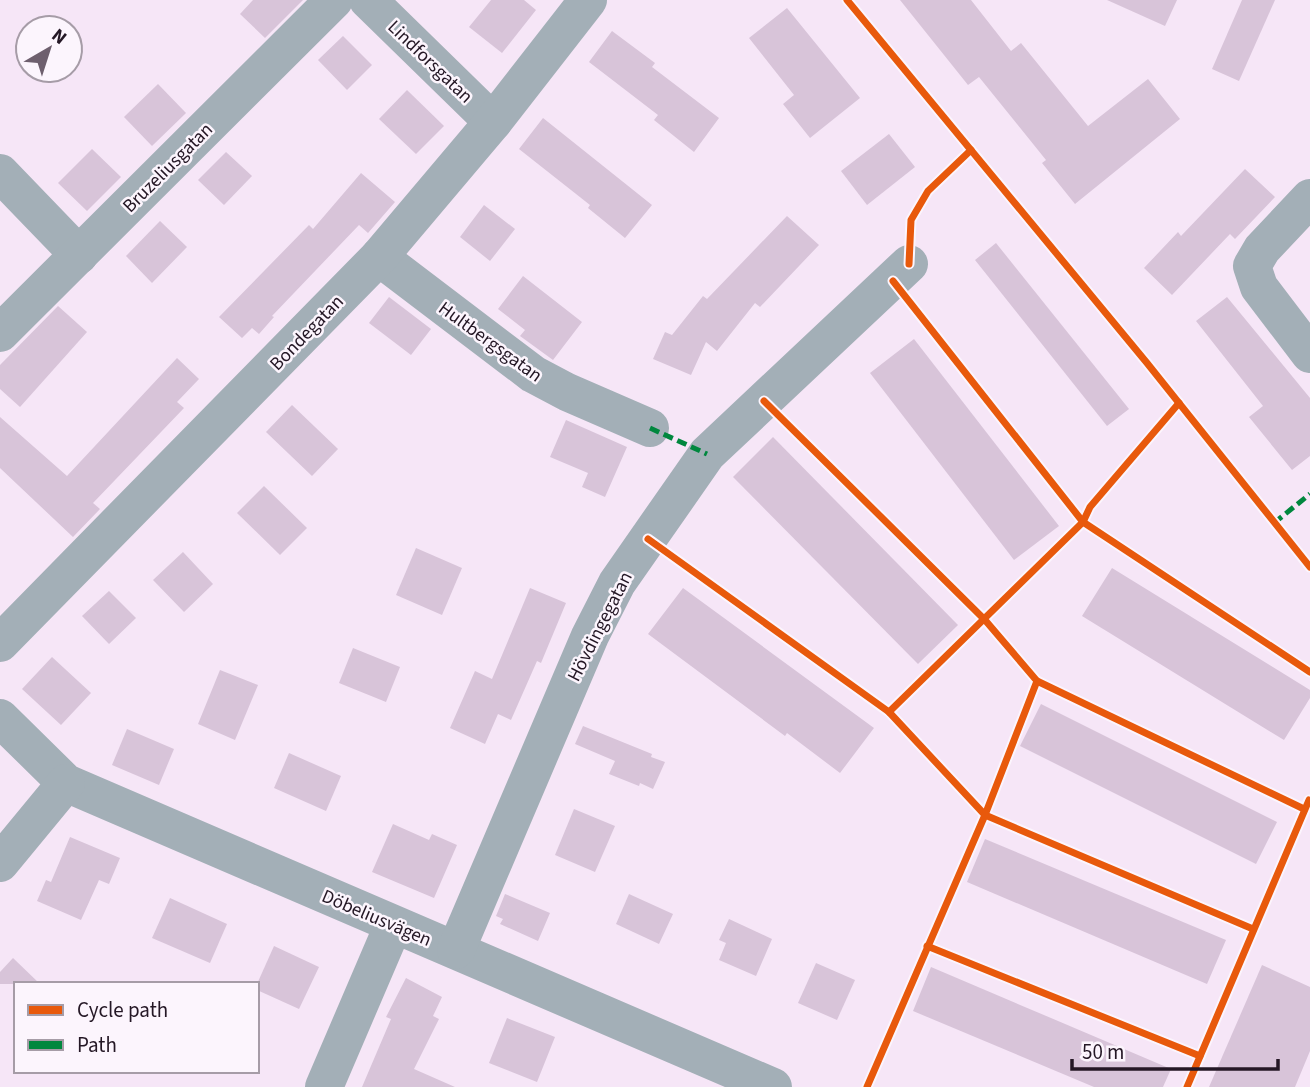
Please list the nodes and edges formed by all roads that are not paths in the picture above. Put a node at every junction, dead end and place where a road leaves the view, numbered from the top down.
1 (334, 0) edge
2 (368, 0) edge
3 (588, 0) edge
4 (493, 122) junction
5 (0, 173) edge
6 (1310, 198) edge
7 (79, 255) junction
8 (379, 257) junction
9 (909, 264) dead end
10 (0, 333) edge
11 (1310, 354) edge
12 (650, 428) dead end
13 (0, 643) edge
14 (0, 718) edge
15 (66, 783) junction
16 (0, 863) edge
17 (393, 926) junction
18 (456, 950) junction
19 (324, 1087) edge
20 (773, 1087) edge

1 - 7 street, Bruzeliusgatan
2 - 4 street, Lindforsgatan
3 - 4 street, Bondegatan
4 - 8 street, Bondegatan
5 - 7 street
6 - 11 street
7 - 10 street, Bruzeliusgatan
8 - 12 street, Hultbergsgatan
8 - 13 street, Bondegatan
9 - 18 street, Hövdingegatan
14 - 15 street, Döbeliusvägen
15 - 16 street
15 - 17 street, Döbeliusvägen
17 - 18 street, Döbeliusvägen
17 - 19 street
18 - 20 street, Döbeliusvägen

